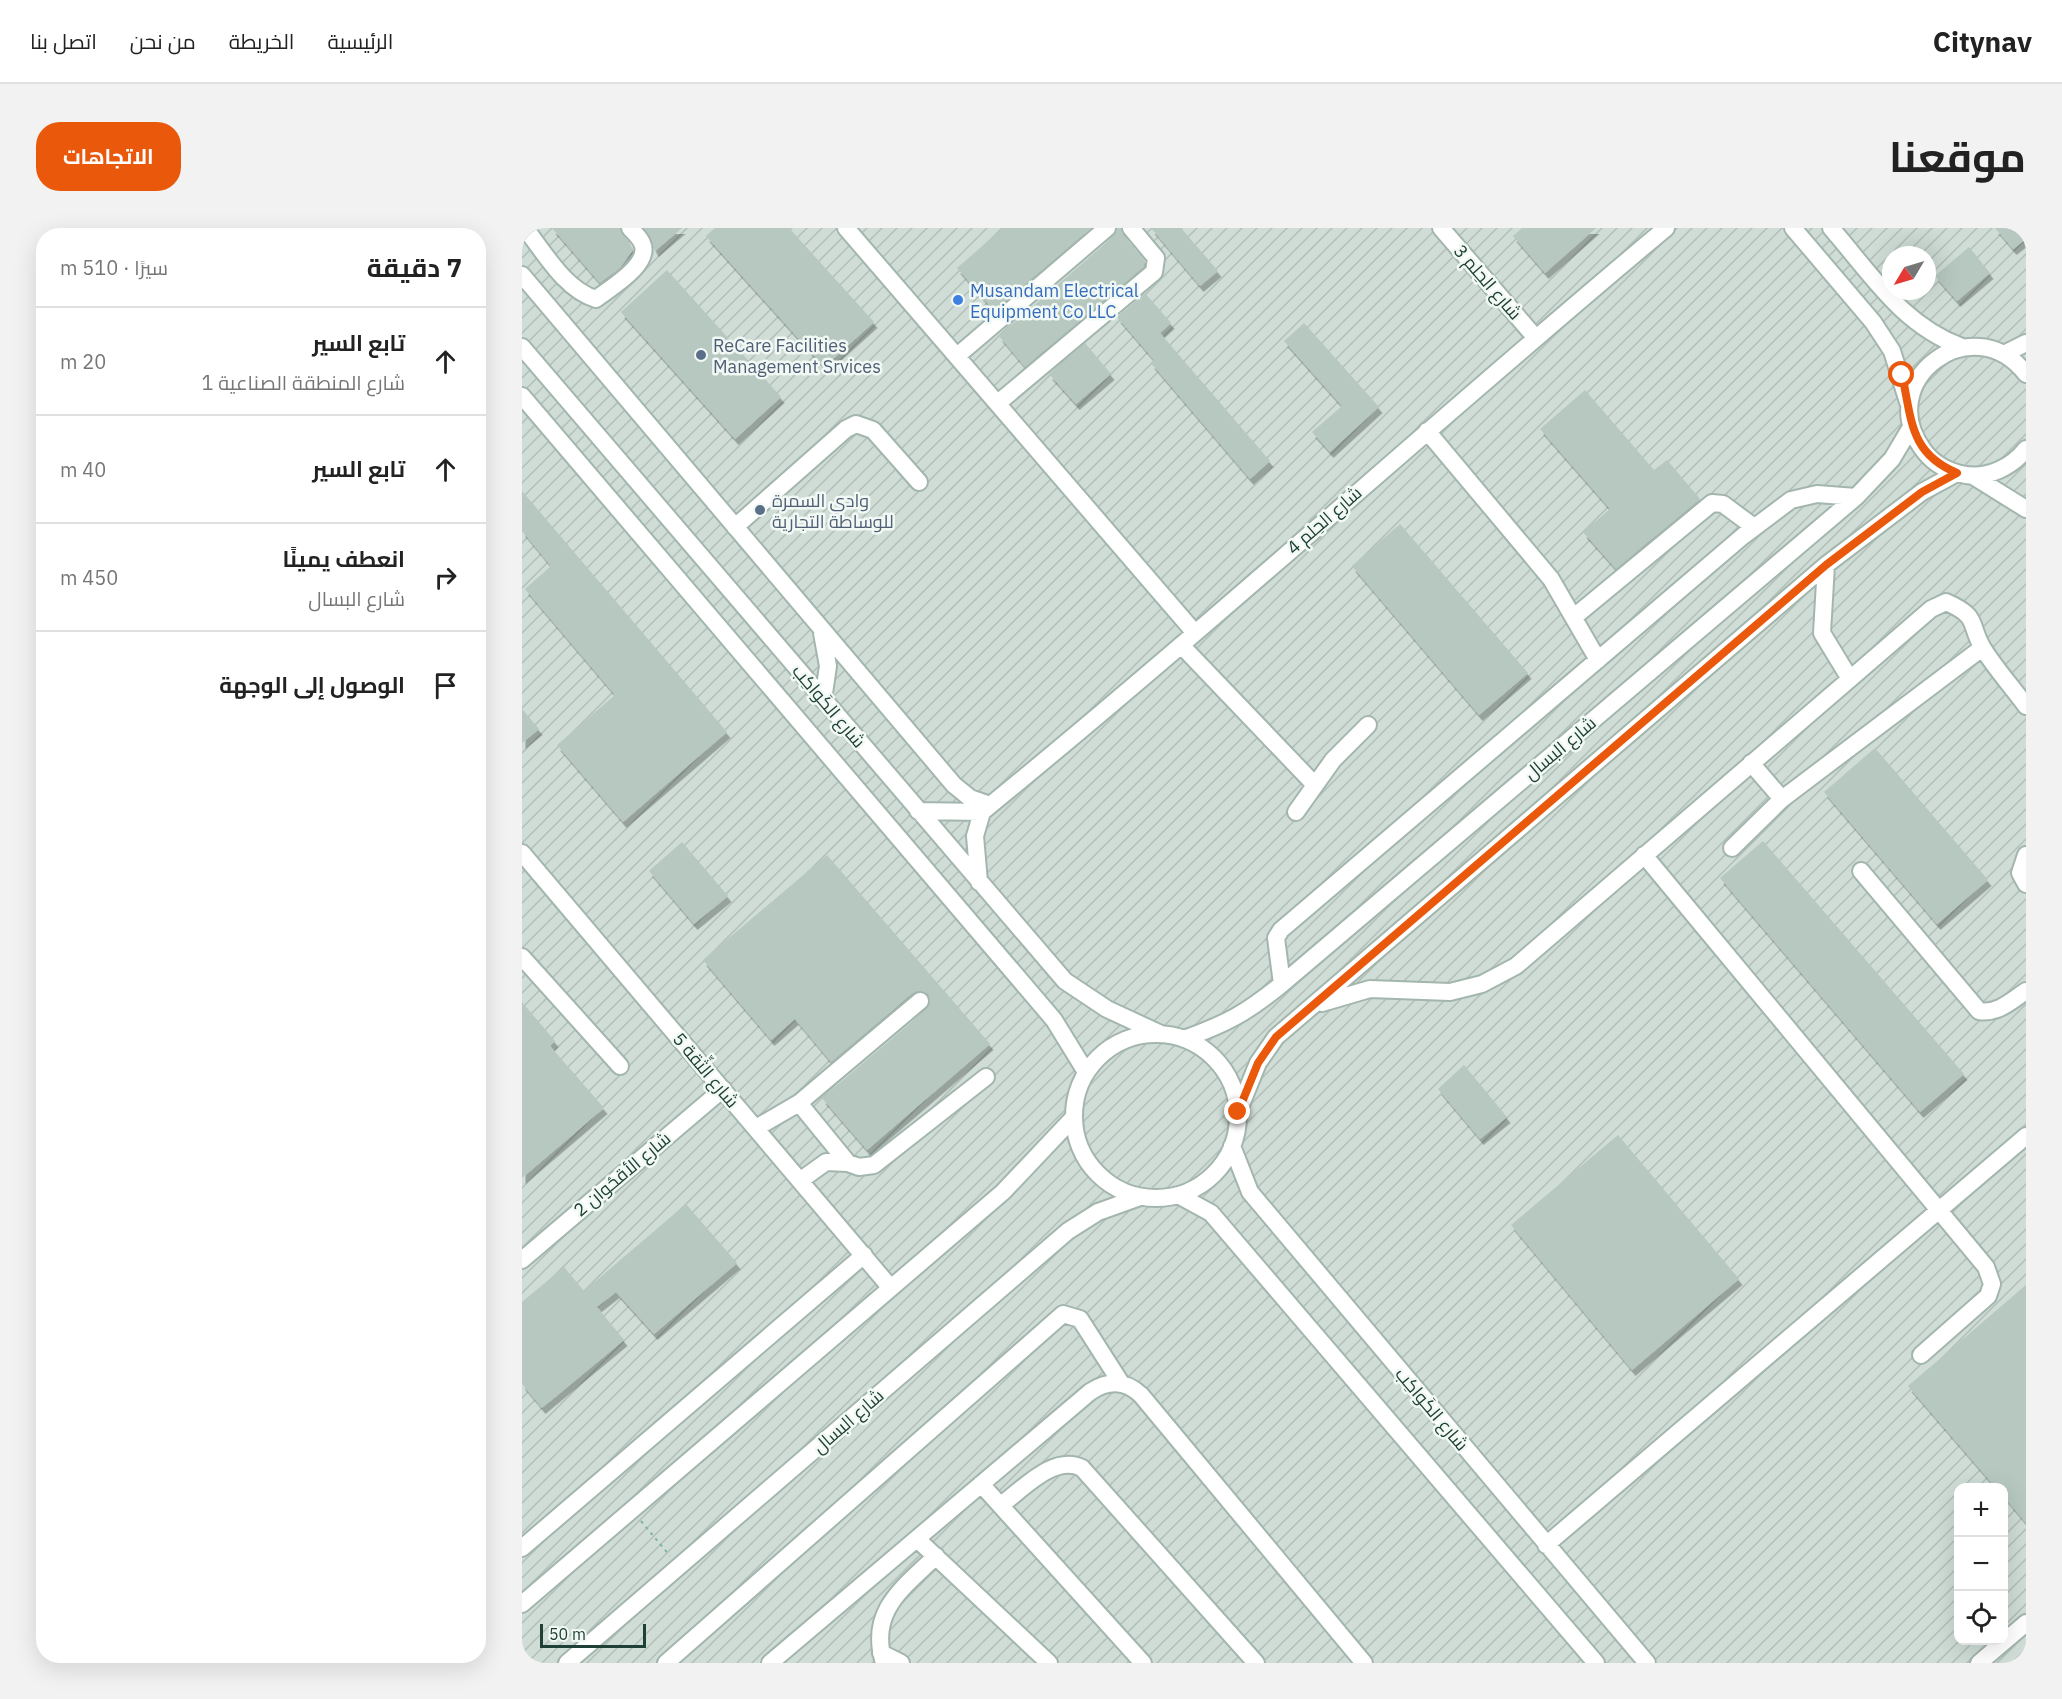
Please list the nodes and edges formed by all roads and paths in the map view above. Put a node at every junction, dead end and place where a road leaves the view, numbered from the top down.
1 (630, 228) edge
2 (846, 228) edge
3 (1107, 228) edge
4 (1131, 228) edge
5 (1441, 228) edge
6 (1666, 228) edge
7 (1793, 228) edge
8 (1831, 228) edge
9 (1843, 228) edge
10 (525, 232) edge
11 (1847, 247) junction
12 (522, 275) edge
13 (1535, 337) junction
14 (2026, 343) edge
15 (522, 347) edge
16 (1962, 347) junction
17 (2004, 354) junction
18 (957, 356) junction
19 (2026, 374) edge
20 (522, 396) edge
21 (998, 403) junction
22 (1909, 407) junction
23 (1911, 427) junction
24 (1427, 431) junction
25 (2026, 449) edge
26 (1965, 474) junction
27 (919, 482) dead end
28 (1856, 497) junction
29 (2026, 509) edge
30 (1754, 526) junction
31 (735, 527) junction
32 (1826, 565) junction
33 (1574, 617) junction
34 (820, 627) junction
35 (1195, 633) junction
36 (1181, 645) junction
37 (1982, 648) junction
38 (1598, 660) junction
39 (1850, 679) junction
40 (823, 700) junction
41 (2026, 706) edge
42 (1368, 725) dead end
43 (1750, 763) junction
44 (1315, 785) junction
45 (1782, 800) junction
46 (986, 808) junction
47 (918, 811) junction
48 (1296, 812) dead end
49 (1732, 848) dead end
50 (522, 853) edge
51 (1644, 855) junction
52 (2026, 855) edge
53 (1861, 871) dead end
54 (979, 882) junction
55 (2026, 884) edge
56 (522, 957) edge
57 (1282, 984) junction
58 (2026, 991) edge
59 (920, 1001) dead end
60 (1313, 1006) junction
61 (1161, 1034) junction
62 (1184, 1039) junction
63 (620, 1066) dead end
64 (1086, 1072) junction
65 (986, 1077) dead end
66 (723, 1089) junction
67 (800, 1103) junction
68 (1238, 1112) junction
69 (1074, 1117) junction
70 (756, 1128) junction
71 (2026, 1136) edge
72 (1233, 1146) junction
73 (848, 1162) junction
74 (801, 1180) junction
75 (1178, 1195) junction
76 (1140, 1197) junction
77 (1939, 1210) junction
78 (864, 1255) junction
79 (522, 1260) edge
80 (890, 1287) junction
81 (1921, 1355) dead end
82 (1120, 1383) junction
83 (981, 1484) junction
84 (1001, 1505) junction
85 (632, 1509) junction
86 (916, 1539) junction
87 (1546, 1545) junction
88 (522, 1548) edge
89 (936, 1556) junction
90 (678, 1566) junction
91 (522, 1604) edge
92 (2026, 1623) edge
93 (882, 1658) edge
94 (567, 1663) edge
95 (666, 1663) edge
96 (770, 1663) edge
97 (901, 1663) edge
98 (1049, 1663) edge
99 (1143, 1663) edge
100 (1256, 1663) edge
101 (1364, 1663) edge
102 (1596, 1663) edge
103 (1647, 1663) edge
104 (1979, 1663) edge

1 - 10 street
2 - 18 street
3 - 18 street
4 - 21 street
5 - 13 street, شارع الحِلم 3
6 - 13 street, شارع الحِلم 4
7 - 22 street
8 - 11 street
9 - 11 street
11 - 16 street
12 - 31 street
13 - 24 street, شارع الحِلم 4
14 - 17 street
15 - 40 street, شارع الكَواكِب
16 - 17 street
16 - 22 street
17 - 19 street
18 - 21 street
20 - 64 street, شارع الكَواكِب
21 - 35 street
22 - 23 street
23 - 26 street
23 - 28 street, شارع البسال
24 - 33 street
24 - 35 street, شارع الحِلم 4
25 - 26 street, شارع البسال
26 - 29 street
26 - 32 street, شارع البسال
27 - 31 street
28 - 30 street
28 - 57 street, شارع البسال
30 - 33 street
30 - 38 street
31 - 34 street
32 - 39 street
32 - 60 street, شارع البسال
33 - 38 street
34 - 40 street
34 - 46 street
35 - 36 street, شارع الحِلم 4
36 - 44 street
36 - 46 street, شارع الحِلم 4
37 - 39 street
37 - 41 street
37 - 45 street
38 - 57 street
39 - 43 street
40 - 47 street, شارع الكَواكِب
42 - 44 street
43 - 45 street
43 - 51 street
44 - 48 street
45 - 49 street
46 - 47 street
46 - 54 street
47 - 54 street, شارع الكَواكِب
50 - 66 street, شارع الثِّقة 5
51 - 60 street
51 - 77 street
52 - 55 street
53 - 58 street
54 - 61 street, شارع الكَواكِب
56 - 63 street
57 - 62 street, شارع البسال
59 - 67 street
60 - 68 street, شارع البسال
61 - 62 street
61 - 64 street
62 - 68 street
64 - 69 street
65 - 73 street
66 - 70 street, شارع الثِّقة 5
66 - 79 street, شارع الأقحُوان 2
67 - 70 street
67 - 73 street
68 - 72 street
69 - 76 street
69 - 80 street
70 - 74 street, شارع الثِّقة 5
71 - 77 street
72 - 75 street
72 - 87 street, شارع الكَواكِب
73 - 74 street
74 - 78 street, شارع الثِّقة 5
75 - 76 street
75 - 102 street
76 - 90 street, شارع البسال
77 - 81 street
77 - 87 street
78 - 80 street, شارع الثِّقة 5
78 - 88 street
80 - 85 street
82 - 83 street
82 - 95 street
82 - 101 street
83 - 84 street
83 - 86 street
84 - 99 street
84 - 100 street
85 - 90 path
85 - 91 street
86 - 89 street
86 - 96 street
87 - 103 street, شارع الكَواكِب
89 - 93 street
89 - 98 street
90 - 94 street, شارع البسال
92 - 104 street
93 - 97 street

